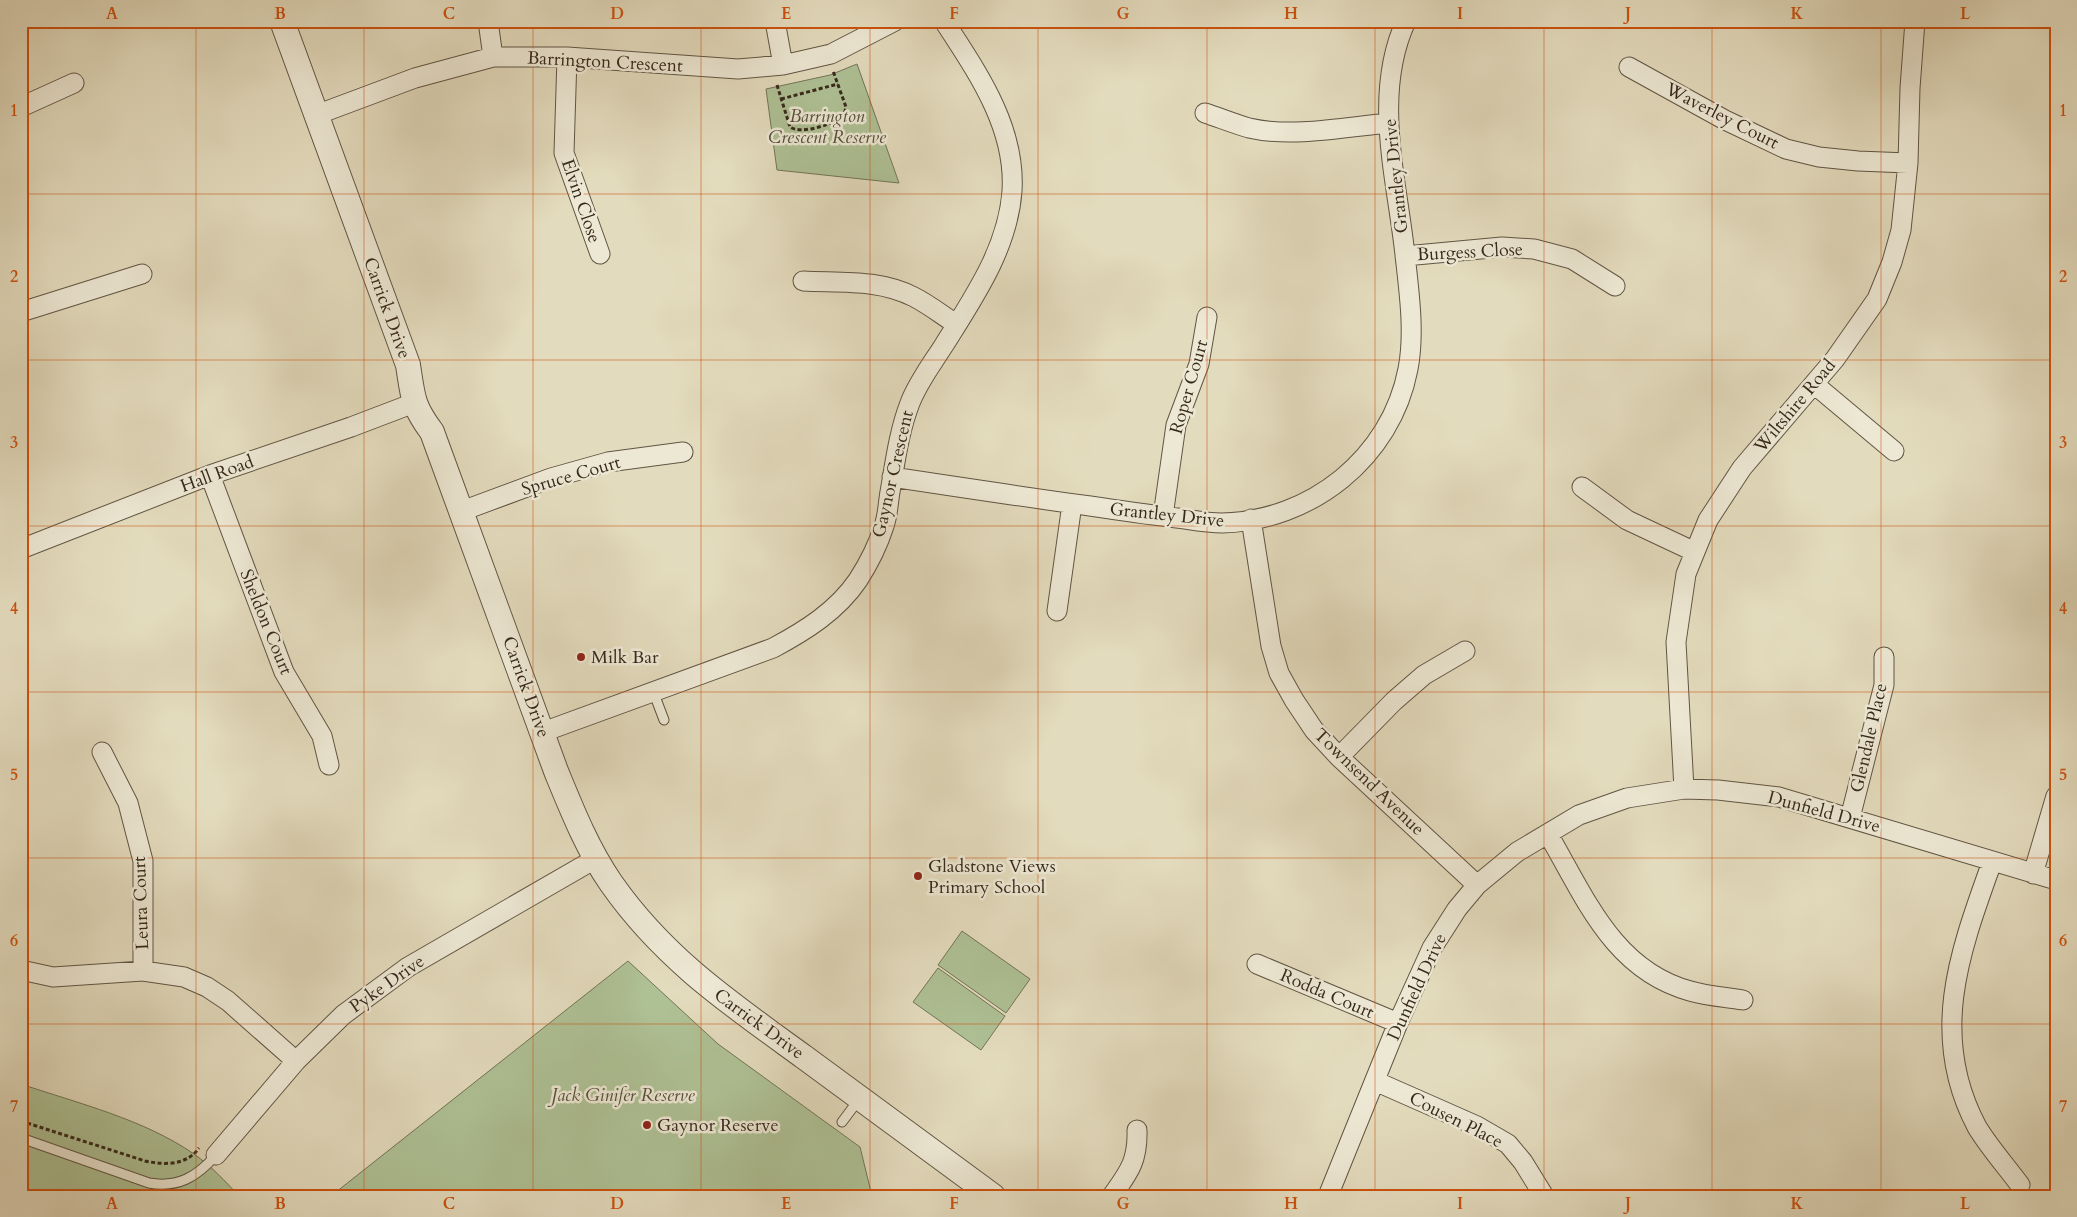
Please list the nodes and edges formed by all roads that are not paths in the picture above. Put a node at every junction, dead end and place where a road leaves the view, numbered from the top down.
1 (282, 21) edge
2 (488, 21) edge
3 (775, 21) edge
4 (895, 21) edge
5 (944, 21) edge
6 (1406, 21) edge
7 (1915, 21) edge
8 (567, 57) junction
9 (493, 58) junction
10 (783, 65) junction
11 (1629, 67) dead end
12 (74, 83) dead end
13 (21, 107) edge
14 (1205, 113) dead end
15 (316, 114) junction
16 (1388, 123) junction
17 (1908, 163) junction
18 (600, 254) dead end
19 (1405, 256) junction
20 (142, 274) dead end
21 (803, 281) dead end
22 (1615, 286) dead end
23 (21, 312) edge
24 (1207, 317) dead end
25 (956, 324) junction
26 (1814, 384) junction
27 (414, 403) junction
28 (1894, 451) dead end
29 (683, 452) dead end
30 (210, 475) junction
31 (892, 477) junction
32 (1582, 487) dead end
33 (1072, 504) junction
34 (462, 511) junction
35 (1163, 516) junction
36 (1251, 519) junction
37 (21, 549) edge
38 (1694, 552) junction
39 (1057, 611) dead end
40 (1465, 651) dead end
41 (1884, 657) dead end
42 (653, 692) junction
43 (664, 720) dead end
44 (543, 732) junction
45 (102, 752) dead end
46 (1339, 757) junction
47 (329, 765) dead end
48 (1684, 789) junction
49 (2056, 796) edge
50 (1850, 818) junction
51 (1548, 834) junction
52 (595, 859) junction
53 (1992, 862) junction
54 (2033, 874) junction
55 (2056, 880) edge
56 (1477, 885) junction
57 (1256, 964) dead end
58 (21, 970) edge
59 (143, 971) junction
60 (1743, 1000) dead end
61 (1398, 1023) junction
62 (296, 1061) junction
63 (1375, 1082) junction
64 (860, 1098) junction
65 (842, 1122) dead end
66 (1138, 1130) dead end
67 (21, 1138) edge
68 (216, 1155) joint
69 (2020, 1186) dead end
70 (993, 1196) edge
71 (1112, 1196) edge
72 (1328, 1196) edge
73 (1544, 1196) edge

1 - 15 street, Carrick Drive
2 - 9 street
3 - 10 street
4 - 10 street, Barrington Crescent
5 - 25 street, Gaynor Crescent
6 - 16 street, Grantley Drive
7 - 17 street, Wiltshire Road
8 - 9 street, Barrington Crescent
8 - 10 street, Barrington Crescent
8 - 18 street, Elvin Close
9 - 15 street, Barrington Crescent
11 - 17 street, Waverley Court
12 - 13 street
14 - 16 street
15 - 27 street, Carrick Drive
16 - 19 street, Grantley Drive
17 - 26 street, Wiltshire Road
19 - 22 street, Burgess Close
19 - 36 street, Grantley Drive
20 - 23 street
21 - 25 street
24 - 35 street, Roper Court
25 - 31 street, Gaynor Crescent
26 - 28 street
26 - 38 street, Wiltshire Road
27 - 30 street, Hall Road
27 - 34 street, Carrick Drive
29 - 34 street, Spruce Court
30 - 37 street, Hall Road
30 - 47 street, Sheldon Court
31 - 33 street, Grantley Drive
31 - 42 street, Gaynor Crescent
32 - 38 street
33 - 35 street, Grantley Drive
33 - 39 street
34 - 44 street, Carrick Drive
35 - 36 street, Grantley Drive
36 - 46 street, Townsend Avenue
38 - 48 street, Wiltshire Road
40 - 46 street
41 - 50 street, Glendale Place
42 - 43 lane
42 - 44 street, Gaynor Crescent
44 - 52 street, Carrick Drive
45 - 59 street, Leura Court
46 - 56 street, Townsend Avenue
48 - 50 street, Dunfield Drive
48 - 51 street, Dunfield Drive
49 - 54 street
50 - 53 street, Dunfield Drive
51 - 56 street, Dunfield Drive
51 - 60 street
52 - 62 street, Pyke Drive
52 - 64 street, Carrick Drive
53 - 54 street, Dunfield Drive
53 - 69 street
54 - 55 street, Dunfield Drive
56 - 61 street, Dunfield Drive
57 - 61 street, Rodda Court
58 - 59 street
59 - 62 street
61 - 63 street, Dunfield Drive
62 - 68 street, Pyke Drive
63 - 72 street, Dunfield Drive
63 - 73 street, Cousen Place
64 - 65 lane
64 - 70 street, Carrick Drive
66 - 71 street
67 - 68 lane

